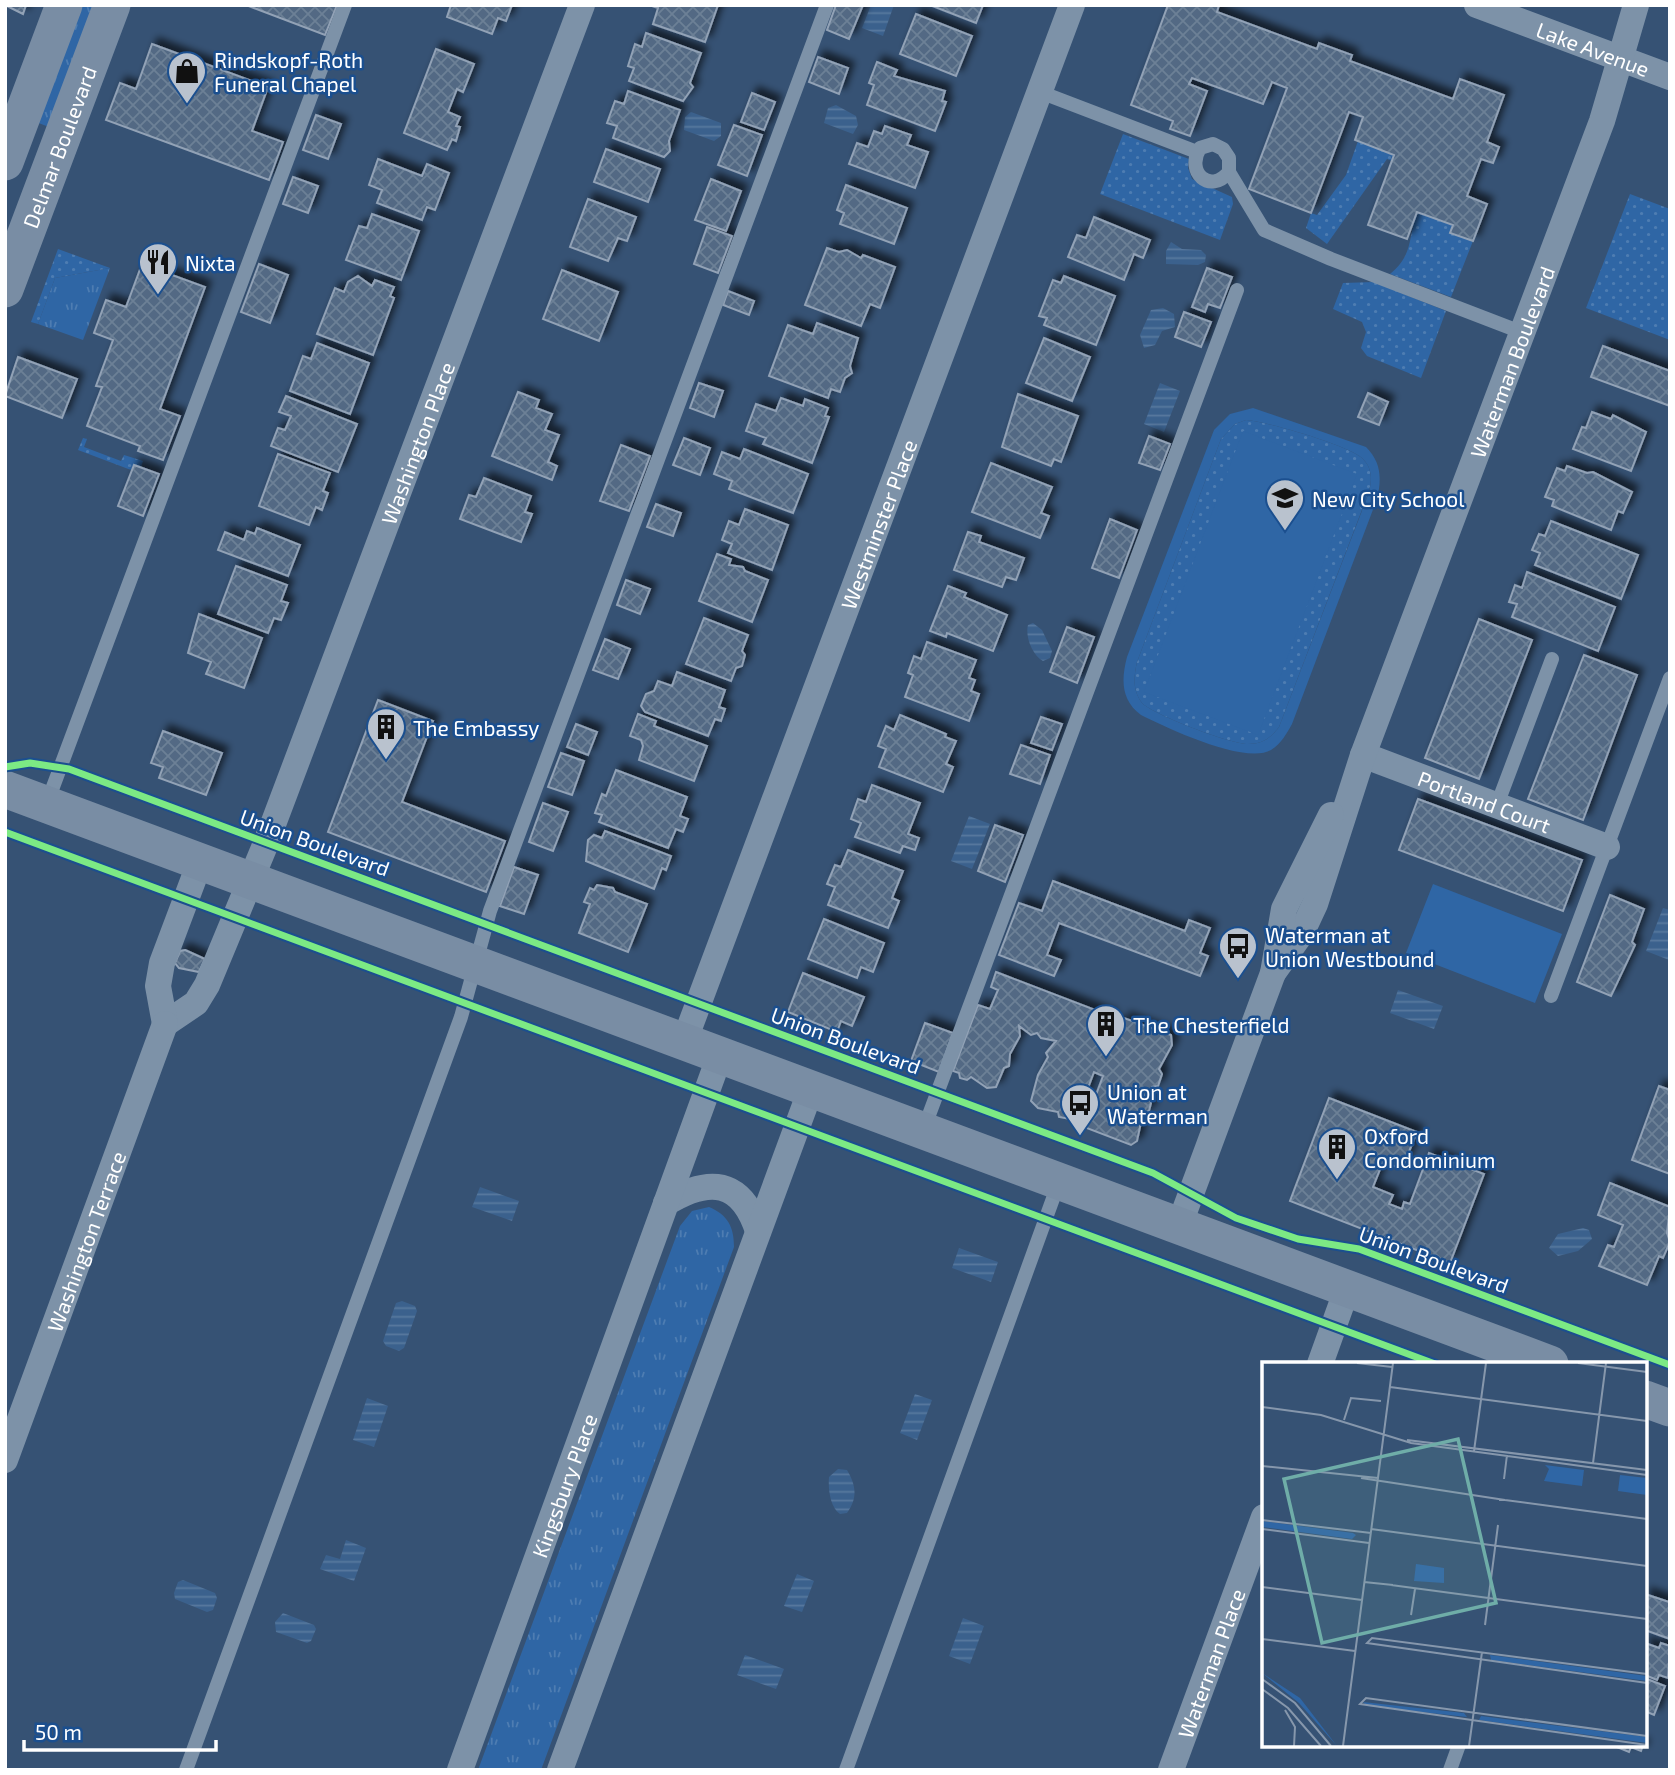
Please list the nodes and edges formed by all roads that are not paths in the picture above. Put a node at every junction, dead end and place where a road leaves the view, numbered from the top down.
1 (64, 5) edge
2 (112, 5) edge
3 (345, 5) edge
4 (582, 5) edge
5 (827, 5) edge
6 (1072, 5) edge
7 (1477, 5) edge
8 (1636, 5) edge
9 (1621, 59) junction
10 (1670, 76) edge
11 (1040, 92) junction
12 (1197, 152) junction
13 (21, 163) edge
14 (1229, 172) junction
15 (5, 289) edge
16 (1237, 290) dead end
17 (1521, 332) junction
18 (1552, 659) dead end
19 (1670, 678) edge
20 (1363, 755) junction
21 (5, 789) edge
22 (47, 804) junction
23 (1497, 805) junction
24 (1607, 846) junction
25 (200, 862) junction
26 (250, 880) junction
27 (475, 964) junction
28 (1551, 996) dead end
29 (165, 1024) junction
30 (684, 1042) junction
31 (720, 1055) junction
32 (811, 1089) junction
33 (922, 1130) junction
34 (1059, 1181) junction
35 (666, 1203) junction
36 (1179, 1226) junction
37 (758, 1231) junction
38 (1347, 1289) junction
39 (1321, 1362) edge
40 (1545, 1362) edge
41 (1647, 1400) edge
42 (1670, 1409) edge
43 (5, 1460) edge
44 (1262, 1522) edge
45 (1458, 1747) edge
46 (186, 1770) edge
47 (460, 1770) edge
48 (560, 1770) edge
49 (846, 1770) edge
50 (1171, 1770) edge
51 (1450, 1770) edge

1 - 13 main road, Delmar Boulevard
2 - 13 main road, Delmar Boulevard
3 - 22 lane
4 - 26 street, Washington Place
5 - 27 lane
6 - 11 street, Westminster Place
7 - 9 street, Lake Avenue
8 - 9 street, Waterman Boulevard
9 - 10 street, Lake Avenue
9 - 17 street, Waterman Boulevard
11 - 12 lane
11 - 30 street, Westminster Place
12 - 14 lane
12 - 14 lane
13 - 15 main road, Delmar Boulevard
14 - 17 lane
16 - 33 lane
17 - 20 street, Waterman Boulevard
18 - 23 lane
19 - 24 lane
20 - 23 street, Portland Court
20 - 36 street, Waterman Boulevard
21 - 22 main road
22 - 25 main road
23 - 24 street, Portland Court
24 - 28 lane
25 - 26 main road
25 - 29 street
26 - 27 main road
26 - 29 street, Washington Place
27 - 30 main road
27 - 46 lane
29 - 43 street, Washington Terrace
30 - 31 main road
31 - 32 main road
31 - 35 street, Kingsbury Place
32 - 33 main road
32 - 37 street
33 - 34 main road
34 - 36 main road
34 - 49 lane
35 - 37 street
35 - 47 street, Kingsbury Place
36 - 38 main road
37 - 48 street
38 - 39 street
38 - 40 main road
41 - 42 main road
44 - 50 street, Waterman Place
45 - 51 lane

